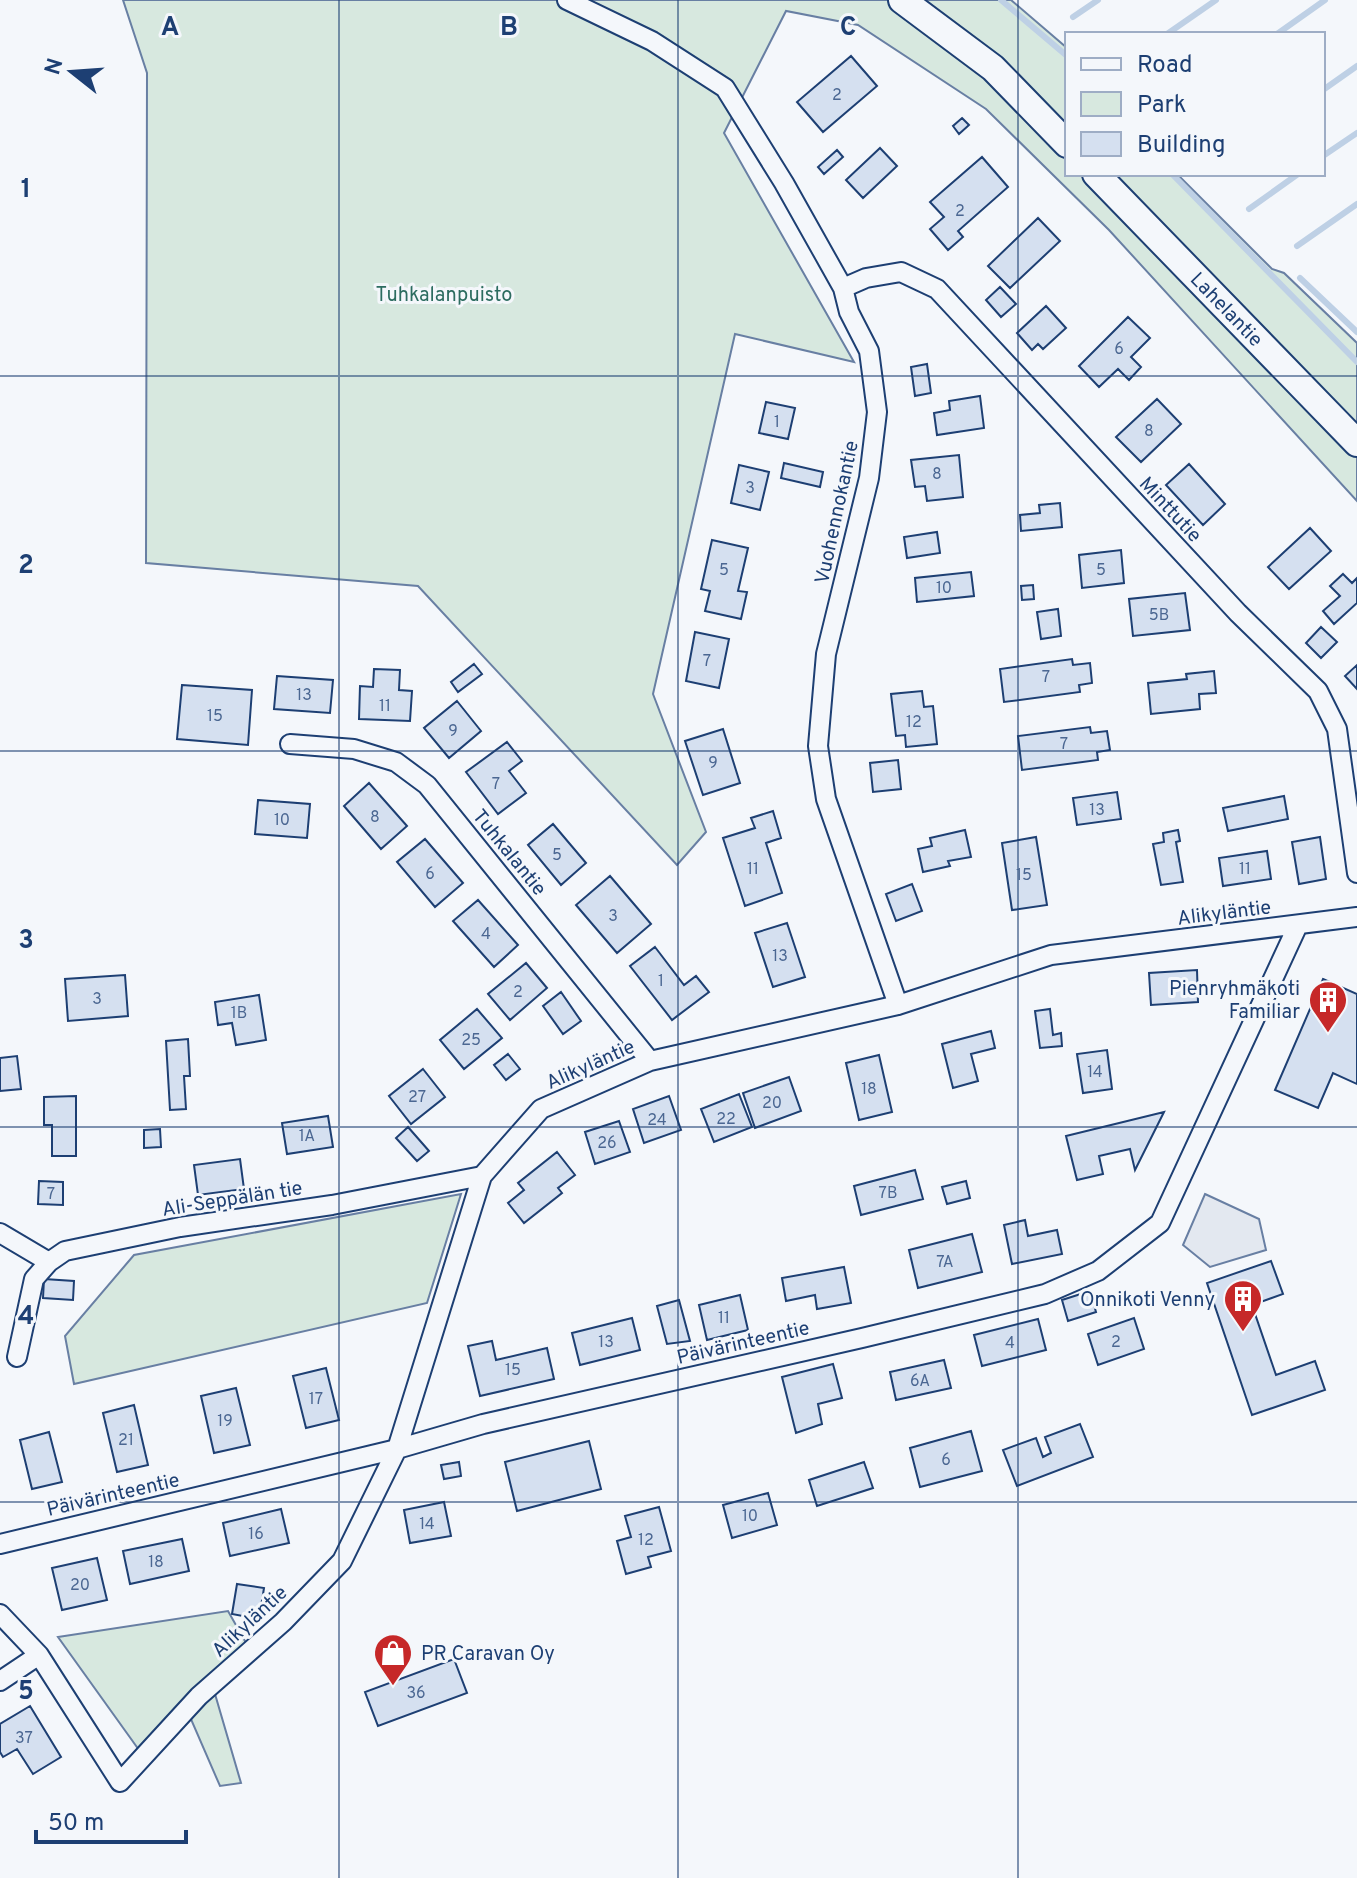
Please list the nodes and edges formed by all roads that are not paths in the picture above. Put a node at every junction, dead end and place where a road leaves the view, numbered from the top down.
1 (567, 0) edge
2 (902, 0) edge
3 (1065, 142) edge
4 (1098, 176) edge
5 (843, 288) junction
6 (1357, 443) edge
7 (290, 744) dead end
8 (1357, 873) edge
9 (1357, 917) edge
10 (1298, 925) junction
11 (898, 1005) junction
12 (650, 1061) junction
13 (482, 1176) junction
14 (0, 1233) edge
15 (49, 1262) junction
16 (17, 1357) dead end
17 (397, 1449) junction
18 (0, 1544) edge
19 (0, 1614) edge
20 (39, 1655) junction
21 (0, 1681) edge

1 - 5 street, Vuohennokantie
2 - 3 main road
4 - 6 main road, Lahelantie
5 - 8 street, Minttutie
5 - 11 street, Vuohennokantie
7 - 12 street, Tuhkalantie
9 - 10 street, Alikyläntie
10 - 11 street, Alikyläntie
10 - 17 street, Päivärinteentie
11 - 12 street, Alikyläntie
12 - 13 street, Alikyläntie
13 - 15 street, Ali-Seppälän tie
13 - 17 street, Alikyläntie
14 - 15 street
15 - 16 street
17 - 18 street, Päivärinteentie
17 - 20 street, Alikyläntie
19 - 20 street
20 - 21 street

